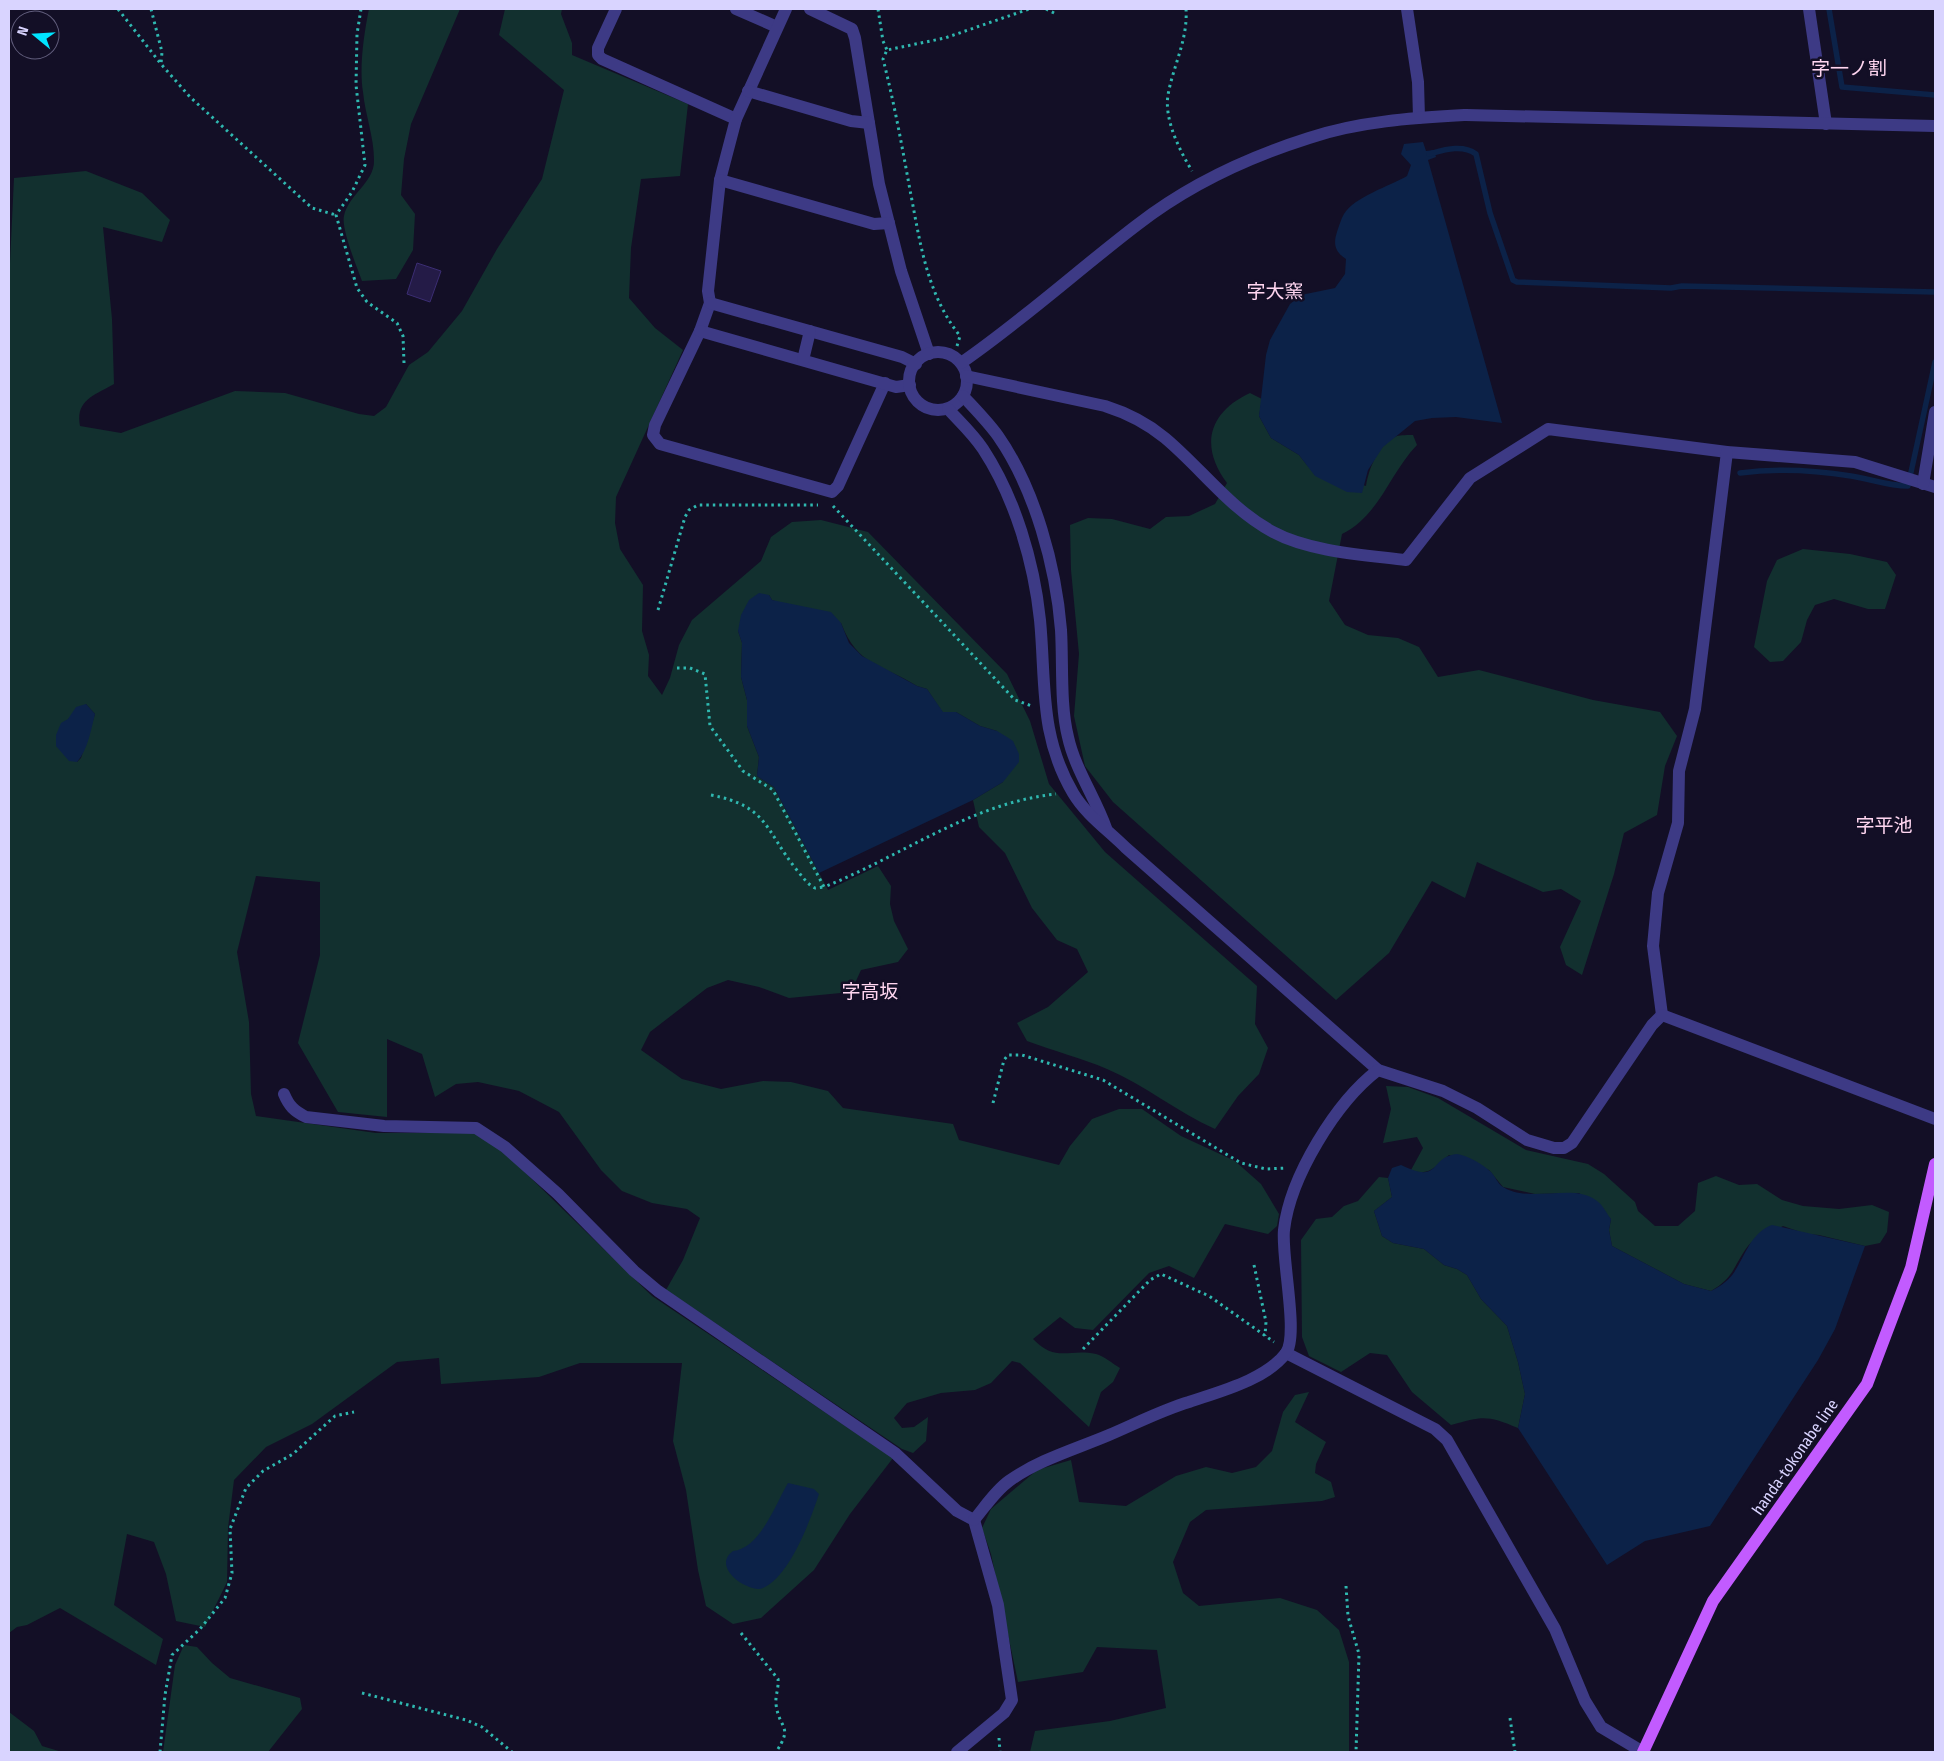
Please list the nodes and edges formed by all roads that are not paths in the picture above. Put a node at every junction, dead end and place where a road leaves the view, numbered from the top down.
1 (616, 9) edge
2 (736, 9) edge
3 (786, 9) edge
4 (810, 9) edge
5 (1407, 9) edge
6 (1809, 9) edge
7 (777, 27) junction
8 (748, 91) junction
9 (1419, 118) junction
10 (736, 119) junction
11 (869, 123) junction
12 (1826, 124) junction
13 (1935, 126) edge
14 (720, 180) junction
15 (889, 223) junction
16 (710, 304) junction
17 (700, 331) junction
18 (810, 331) junction
19 (929, 354) junction
20 (803, 360) junction
21 (957, 360) junction
22 (916, 364) junction
23 (966, 376) junction
24 (885, 383) junction
25 (910, 385) junction
26 (963, 396) junction
27 (948, 409) junction
28 (1935, 412) edge
29 (998, 437) junction
30 (982, 448) junction
31 (1727, 452) junction
32 (1929, 486) edge
33 (1056, 599) junction
34 (1037, 602) junction
35 (1064, 672) junction
36 (1044, 673) junction
37 (1107, 830) junction
38 (1662, 1015) junction
39 (1378, 1070) junction
40 (284, 1094) dead end
41 (1935, 1119) edge
42 (1935, 1164) edge
43 (1286, 1353) junction
44 (974, 1520) junction
45 (957, 1752) edge
46 (1643, 1752) edge

1 - 10 street
2 - 7 street
3 - 7 street
4 - 11 street
5 - 9 street
6 - 12 street
7 - 8 street
8 - 10 street
8 - 11 street
9 - 12 street
9 - 21 street
10 - 14 street
11 - 15 street
12 - 13 street
14 - 15 street
14 - 16 street
15 - 19 street
16 - 17 street
16 - 18 street
17 - 20 street
17 - 24 street
18 - 20 street
18 - 22 street
19 - 21 street
19 - 22 street
20 - 24 street
21 - 23 street
22 - 25 street
23 - 26 street
23 - 31 street
24 - 25 street
25 - 27 street
26 - 27 street
26 - 29 street
27 - 30 street
28 - 32 street
29 - 30 street
29 - 33 street
30 - 34 street
31 - 32 street
31 - 38 street
33 - 34 street
33 - 35 street
34 - 36 street
35 - 36 street
35 - 37 street
36 - 37 street
37 - 39 street
38 - 39 street
38 - 41 street
39 - 43 street
40 - 44 street
42 - 46 main road, handa-tokonabe line
43 - 44 street
43 - 46 street
44 - 45 street

